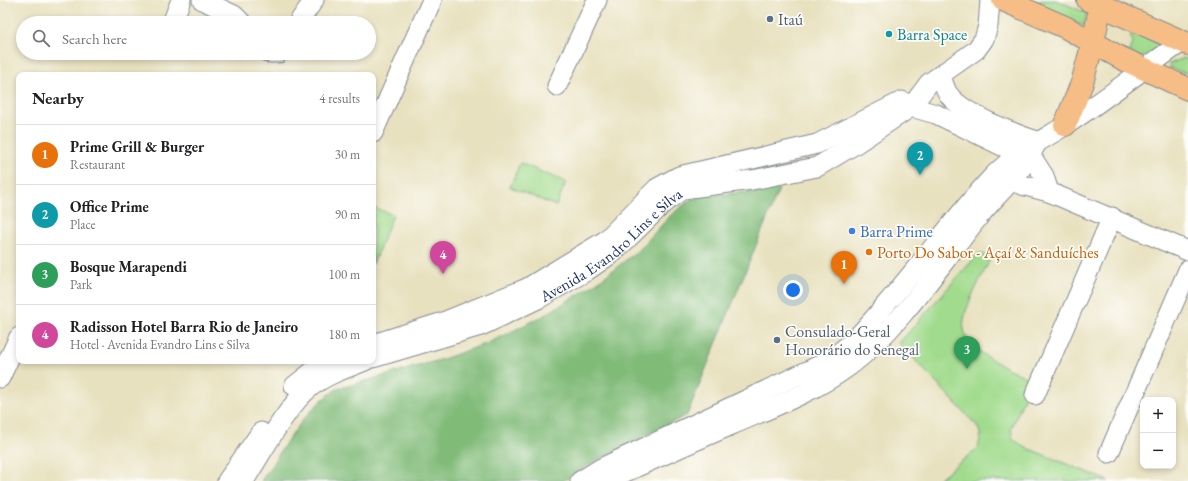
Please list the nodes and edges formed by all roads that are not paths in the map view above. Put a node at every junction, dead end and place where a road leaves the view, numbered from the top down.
1 (181, 0) edge
2 (202, 0) edge
3 (314, 0) edge
4 (432, 0) edge
5 (597, 0) edge
6 (990, 0) edge
7 (1003, 0) edge
8 (1097, 2) edge
9 (175, 16) edge
10 (235, 16) edge
11 (303, 16) edge
12 (1093, 42) junction
13 (1185, 43) edge
14 (1143, 69) junction
15 (941, 75) junction
16 (557, 86) dead end
17 (1188, 88) edge
18 (911, 107) junction
19 (1065, 125) junction
20 (376, 126) edge
21 (1037, 141) junction
22 (1024, 157) junction
23 (1002, 178) junction
24 (1049, 192) junction
25 (1112, 217) junction
26 (1188, 251) edge
27 (1188, 270) edge
28 (16, 343) edge
29 (376, 343) edge
30 (376, 357) edge
31 (322, 364) edge
32 (357, 364) edge
33 (0, 378) edge
34 (1035, 395) dead end
35 (726, 418) junction
36 (252, 446) junction
37 (1109, 453) dead end
38 (227, 481) edge
39 (238, 481) edge
40 (244, 481) edge
41 (580, 481) edge
42 (605, 481) edge

1 - 9 street
2 - 10 street
3 - 11 street
4 - 20 street
5 - 16 street
6 - 15 street, Avenida Evandro Lins e Silva
7 - 12 main road
8 - 12 main road
8 - 13 main road
12 - 14 main road
12 - 19 main road
13 - 14 street
14 - 17 main road
14 - 19 street
15 - 18 street, Avenida Evandro Lins e Silva
15 - 21 street
18 - 22 street
18 - 29 street, Avenida Evandro Lins e Silva
18 - 30 street, Avenida Evandro Lins e Silva
19 - 21 street
21 - 22 street
22 - 23 street
22 - 24 street
23 - 24 street
23 - 35 street
24 - 25 street
25 - 26 street
25 - 34 street
27 - 37 street
28 - 33 street
31 - 36 street
32 - 40 street
35 - 41 street
35 - 42 street
36 - 38 street
36 - 39 street

